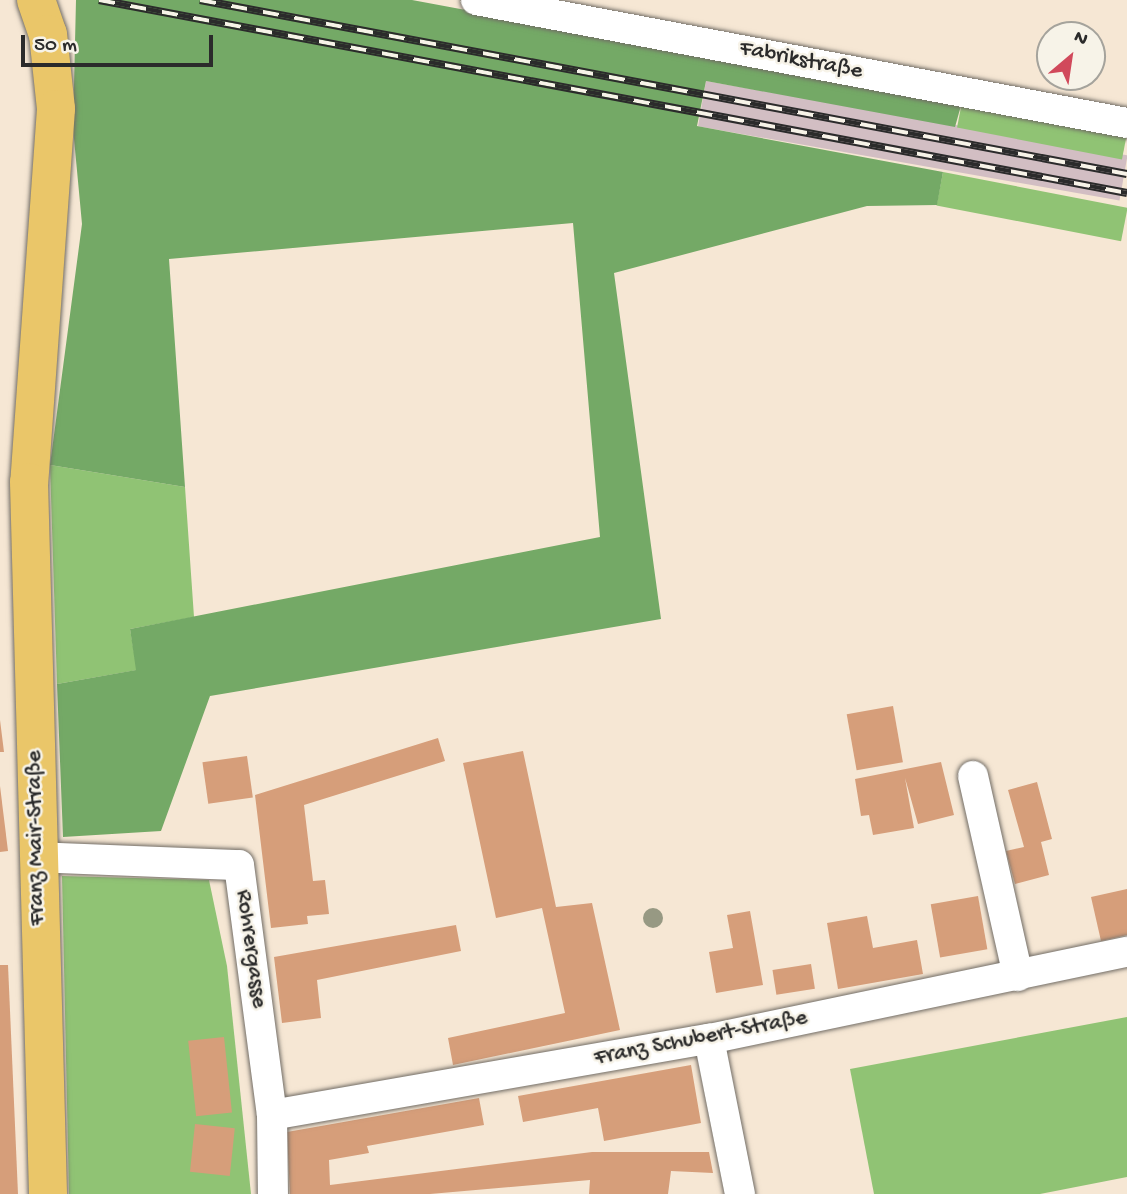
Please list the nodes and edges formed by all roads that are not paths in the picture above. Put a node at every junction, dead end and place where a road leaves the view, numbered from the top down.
1 (36, 0) edge
2 (476, 0) edge
3 (1127, 123) edge
4 (973, 776) dead end
5 (36, 857) junction
6 (1127, 952) edge
7 (1018, 976) junction
8 (709, 1039) junction
9 (272, 1115) junction
10 (48, 1194) edge
11 (273, 1194) edge
12 (740, 1194) edge

1 - 5 main road, Franz Mair-Straße
2 - 3 street, Fabrikstraße
4 - 7 street
5 - 9 street, Rohrergasse
5 - 10 main road, Franz Mair-Straße
6 - 7 street, Franz Schubert-Straße
7 - 8 street, Franz Schubert-Straße
8 - 9 street, Franz Schubert-Straße
8 - 12 street
9 - 11 street, Rohrergasse

